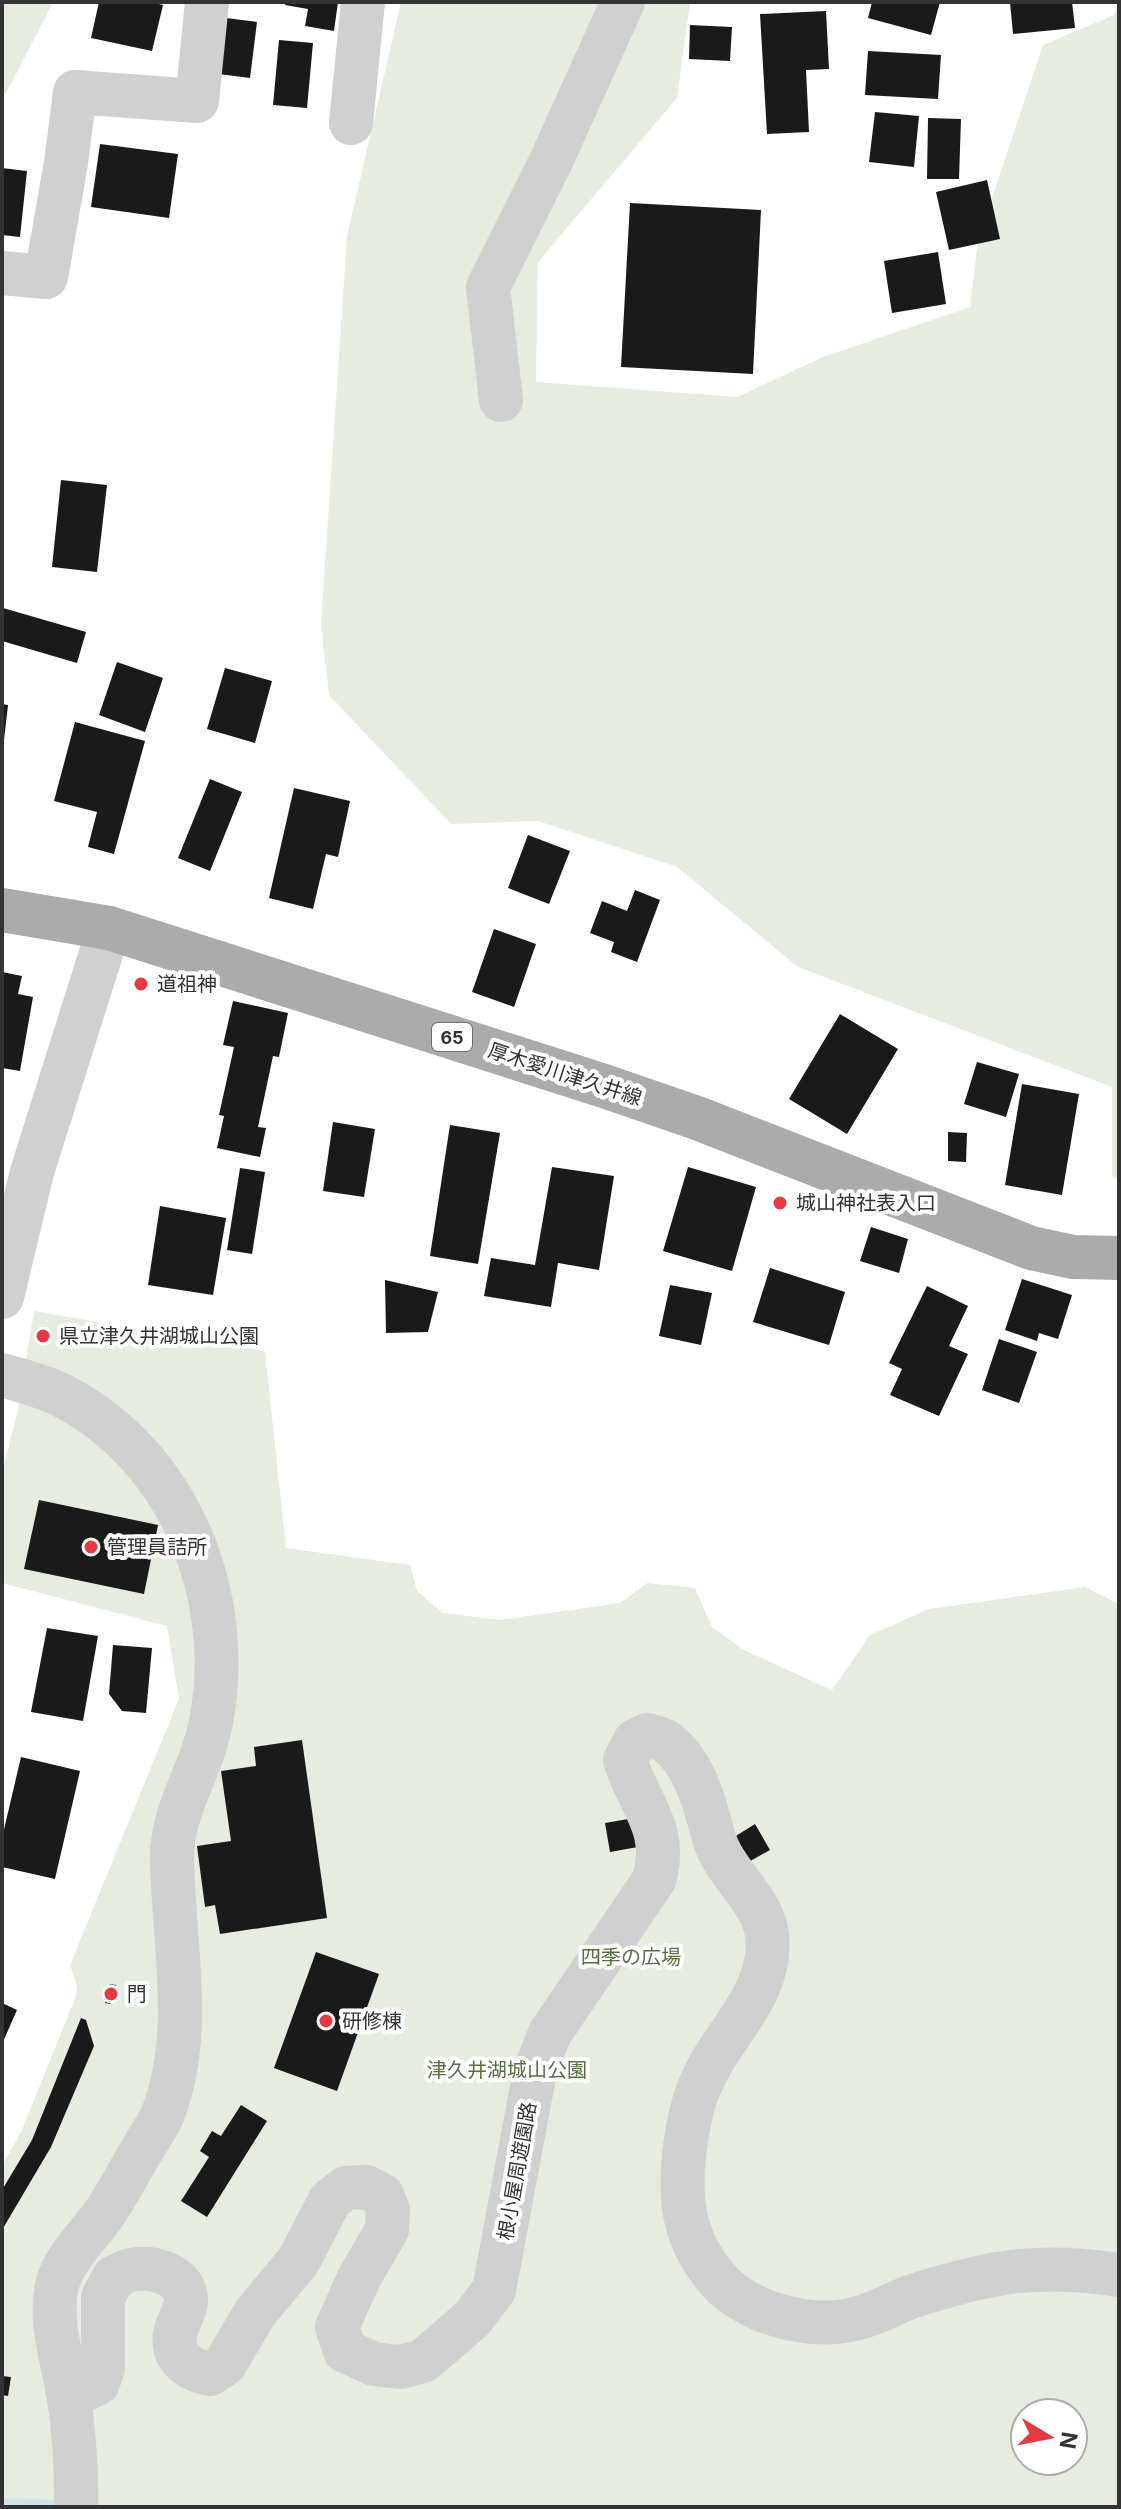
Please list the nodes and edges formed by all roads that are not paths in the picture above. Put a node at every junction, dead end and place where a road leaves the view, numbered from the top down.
1 (207, 2) edge
2 (363, 2) edge
3 (623, 2) edge
4 (351, 123) dead end
5 (2, 273) edge
6 (501, 400) dead end
7 (2, 910) edge
8 (109, 928) junction
9 (1119, 1258) edge
10 (2, 1297) edge
11 (6, 1377) edge
12 (1119, 2275) edge
13 (67, 2389) junction
14 (76, 2507) edge

1 - 5 street
2 - 4 street
3 - 6 street
7 - 8 main road, 厚木愛川津久井線 / 65
8 - 9 main road, 厚木愛川津久井線 / 65
8 - 10 street
11 - 13 street
12 - 13 street, 根小屋周遊園路
13 - 14 street

